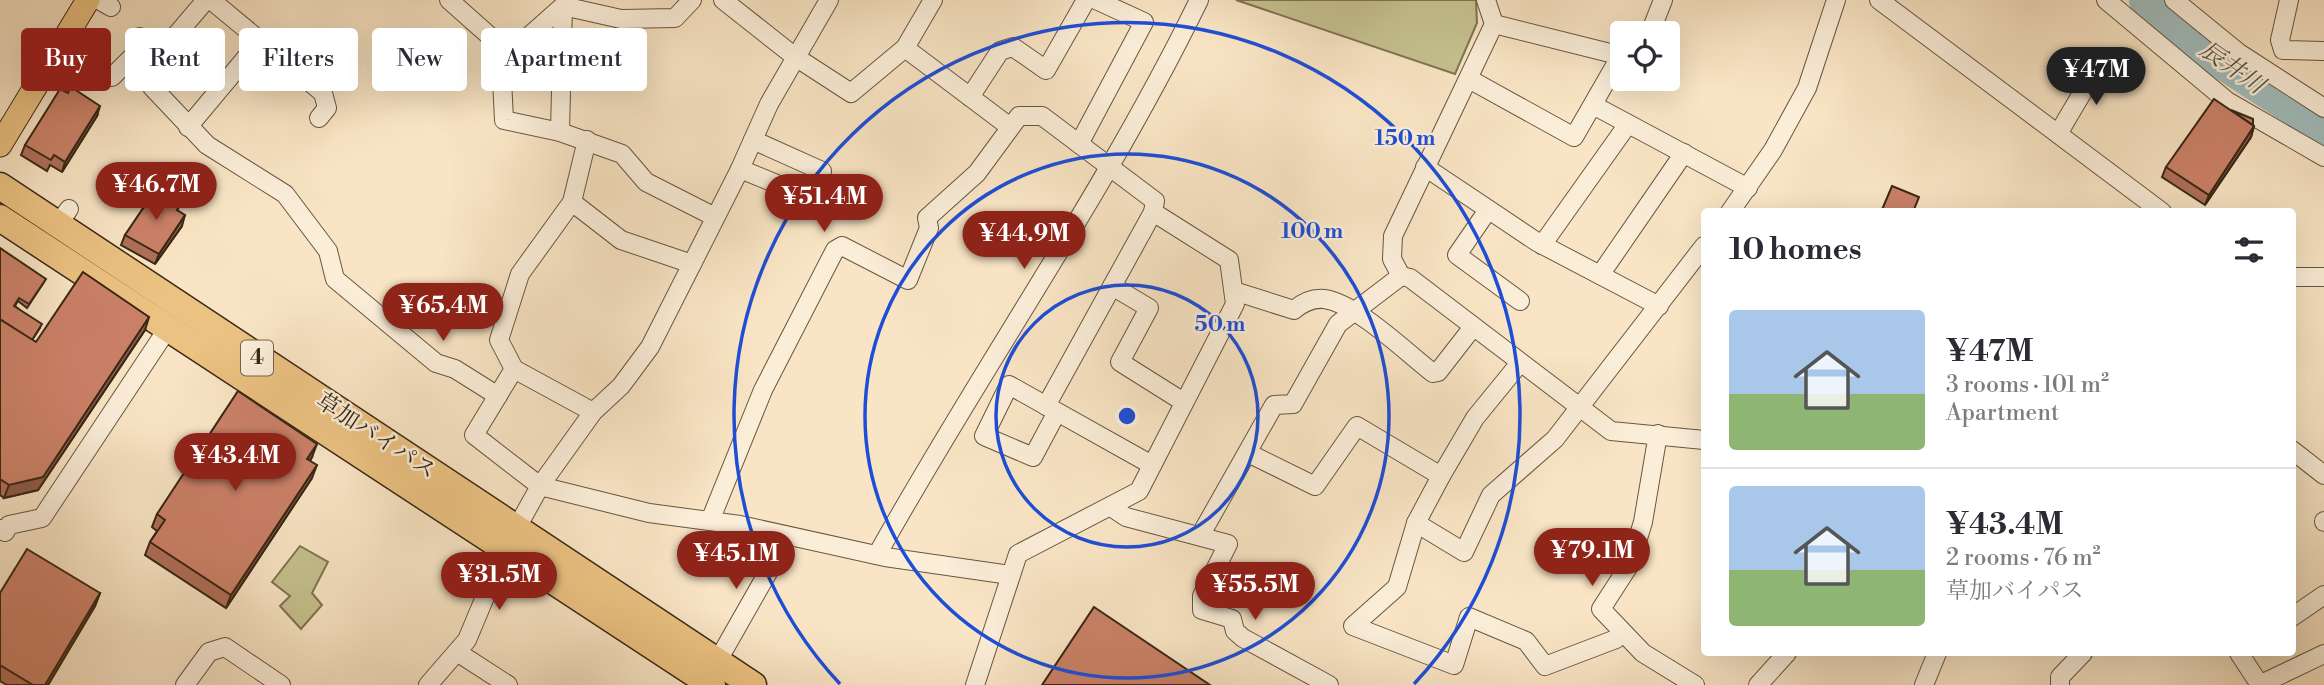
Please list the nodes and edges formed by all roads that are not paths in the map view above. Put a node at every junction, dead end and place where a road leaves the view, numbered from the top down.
1 (209, 0) edge
2 (449, 0) edge
3 (692, 0) edge
4 (723, 0) edge
5 (829, 0) edge
6 (933, 0) edge
7 (1086, 0) edge
8 (1096, 0) edge
9 (1486, 0) edge
10 (1663, 0) edge
11 (1836, 0) edge
12 (1879, 0) edge
13 (2106, 0) edge
14 (2174, 0) edge
15 (2289, 0) edge
16 (1197, 1) edge
17 (92, 3) edge
18 (563, 6) junction
19 (1655, 21) edge
20 (1494, 24) junction
21 (244, 28) edge
22 (481, 28) edge
23 (538, 28) edge
24 (905, 48) junction
25 (2324, 51) edge
26 (1610, 53) edge
27 (794, 56) junction
28 (2101, 61) dead end
29 (125, 64) edge
30 (239, 66) edge
31 (1610, 75) edge
32 (113, 77) dead end
33 (1469, 79) junction
34 (321, 91) edge
35 (502, 91) edge
36 (970, 97) junction
37 (1593, 105) junction
38 (2324, 108) edge
39 (319, 118) dead end
40 (1628, 124) junction
41 (188, 127) junction
42 (1010, 127) junction
43 (560, 132) junction
44 (2059, 134) junction
45 (753, 140) junction
46 (587, 141) junction
47 (1079, 144) junction
48 (0, 145) edge
49 (1684, 153) junction
50 (2324, 157) edge
51 (1425, 167) junction
52 (740, 169) junction
53 (1109, 169) junction
54 (0, 186) edge
55 (1748, 188) junction
56 (572, 202) junction
57 (1733, 208) edge
58 (2157, 208) edge
59 (1488, 211) junction
60 (1153, 212) junction
61 (715, 216) junction
62 (0, 218) edge
63 (1542, 245) junction
64 (1701, 250) edge
65 (692, 264) junction
66 (1600, 275) junction
67 (1401, 276) junction
68 (2296, 276) edge
69 (2324, 277) edge
70 (1112, 286) junction
71 (1234, 291) junction
72 (1520, 301) dead end
73 (1660, 306) junction
74 (1353, 312) junction
75 (1473, 327) junction
76 (168, 328) junction
77 (1519, 364) junction
78 (514, 369) junction
79 (498, 396) junction
80 (1182, 401) junction
81 (1580, 409) junction
82 (593, 412) junction
83 (1658, 434) junction
84 (1701, 440) edge
85 (2296, 452) edge
86 (1248, 453) junction
87 (1152, 465) junction
88 (2320, 465) edge
89 (1441, 476) junction
90 (540, 486) junction
91 (1111, 507) junction
92 (710, 521) junction
93 (1416, 523) junction
94 (2, 534) edge
95 (784, 535) junction
96 (1200, 536) junction
97 (510, 539) junction
98 (877, 555) junction
99 (1010, 575) junction
100 (2324, 595) edge
101 (2296, 614) edge
102 (1621, 634) junction
103 (457, 652) junction
104 (2324, 654) edge
105 (1784, 656) edge
106 (1936, 656) edge
107 (2080, 656) edge
108 (2242, 656) edge
109 (715, 673) edge
110 (185, 685) edge
111 (281, 685) edge
112 (428, 685) edge
113 (508, 685) edge
114 (753, 685) edge
115 (975, 685) edge
116 (1329, 685) edge
117 (1695, 685) edge
118 (1758, 685) edge
119 (1924, 685) edge
120 (2060, 685) edge
121 (2259, 685) edge

1 - 21 street
1 - 41 street
2 - 22 street
3 - 18 street
4 - 27 street
5 - 27 street
6 - 24 street
7 - 36 street
8 - 47 street
9 - 20 street
10 - 19 street
11 - 55 street
12 - 44 street
13 - 50 street
14 - 38 street
15 - 25 street
16 - 53 street
17 - 48 main road
18 - 23 street
18 - 43 street
20 - 26 street
20 - 33 street
24 - 27 street
24 - 36 street
27 - 45 street
28 - 44 street
29 - 32 street
30 - 41 street
31 - 37 street
33 - 37 street
33 - 51 street
34 - 39 street
35 - 43 street
36 - 42 street
37 - 40 street
40 - 49 street
40 - 63 street
41 - 79 street
42 - 47 street
42 - 92 street
43 - 46 street
44 - 58 street
45 - 52 street
45 - 52 street
46 - 56 street
46 - 61 street
47 - 53 street
49 - 55 street
49 - 66 street
51 - 59 street
51 - 67 street
52 - 61 street
53 - 60 street
53 - 98 street
54 - 97 highway, 草加バイパス / 4
55 - 57 street
56 - 65 street
56 - 78 street
59 - 63 street
59 - 72 street
60 - 70 street
60 - 71 street
61 - 65 street
62 - 76 highway, 草加バイパス / 4
63 - 66 street
64 - 73 street
65 - 82 street
66 - 73 street
67 - 74 street
67 - 75 street
68 - 69 street
70 - 80 street
70 - 87 street
71 - 74 street
71 - 80 street
73 - 81 street
74 - 75 street
74 - 86 street
75 - 77 street
76 - 94 street
76 - 97 highway, 草加バイパス / 4
77 - 81 street
77 - 89 street
78 - 79 street
78 - 82 street
79 - 90 street
80 - 87 street
81 - 83 street
81 - 93 street
82 - 90 street
83 - 84 street
83 - 102 street
85 - 88 street
86 - 89 street
86 - 96 street
87 - 91 street
89 - 93 street
90 - 92 street
90 - 97 street
91 - 96 street
91 - 99 street
92 - 95 street
93 - 102 street
95 - 98 street
95 - 109 street
96 - 116 street
97 - 103 street
97 - 109 highway, 草加バイパス / 4
98 - 99 street
99 - 115 street
100 - 101 street
102 - 117 street
103 - 112 street
103 - 113 street
104 - 121 street
105 - 118 street
106 - 119 street
107 - 120 street
108 - 121 street
109 - 114 highway, 草加バイパス / 4
110 - 111 street

